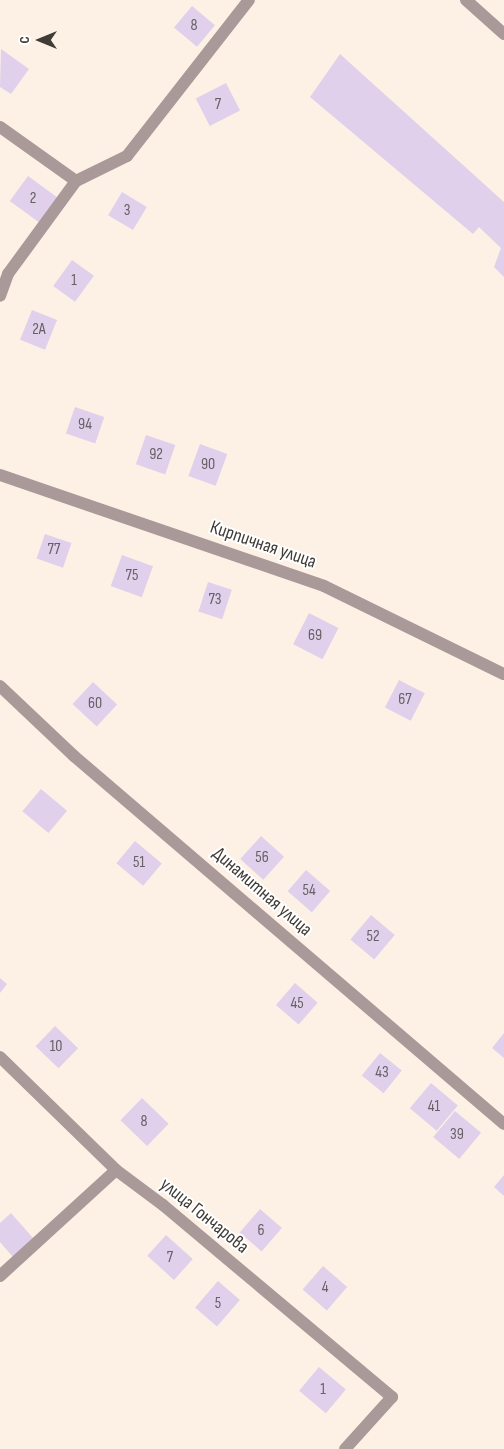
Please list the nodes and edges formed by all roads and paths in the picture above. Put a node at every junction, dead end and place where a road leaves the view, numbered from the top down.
1 (249, 0) edge
2 (466, 0) edge
3 (504, 34) edge
4 (0, 127) edge
5 (76, 181) junction
6 (0, 296) edge
7 (0, 475) edge
8 (504, 674) edge
9 (0, 686) edge
10 (0, 1057) edge
11 (504, 1124) edge
12 (116, 1170) junction
13 (0, 1276) edge
14 (345, 1449) edge

1 - 5 street
2 - 3 street
4 - 5 street
5 - 6 street
7 - 8 street, Кирпичная улица
9 - 11 street, Динамитная улица
10 - 12 street, улица Гончарова
12 - 13 street
12 - 14 street, улица Гончарова

